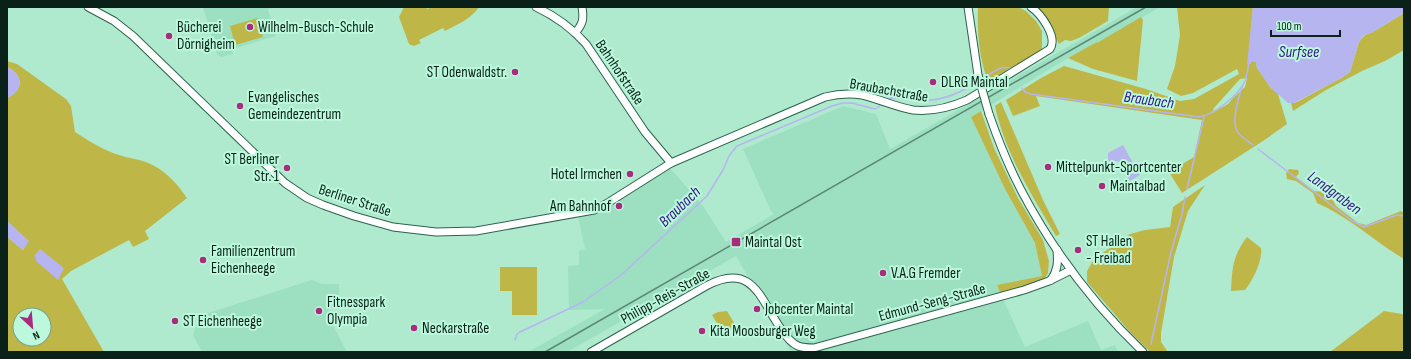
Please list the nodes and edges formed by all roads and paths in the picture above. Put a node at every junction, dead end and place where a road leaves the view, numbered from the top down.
1 (88, 7) edge
2 (536, 7) edge
3 (582, 7) edge
4 (968, 7) edge
5 (972, 7) edge
6 (1031, 7) edge
7 (970, 21) junction
8 (575, 33) junction
9 (671, 163) junction
10 (1056, 248) junction
11 (1071, 270) junction
12 (1049, 281) junction
13 (754, 287) joint
14 (590, 352) edge
15 (1143, 352) edge

1 - 9 street, Berliner Straße
2 - 8 street, Bahnhofstraße
3 - 8 street
4 - 7 street
5 - 7 street
6 - 9 street, Braubachstraße
7 - 10 street, bridge
8 - 9 street, Bahnhofstraße
10 - 11 street
10 - 12 street
11 - 12 street, Edmund-Seng-Straße
11 - 15 street
12 - 13 street, Edmund-Seng-Straße
13 - 14 street, Philipp-Reis-Straße

